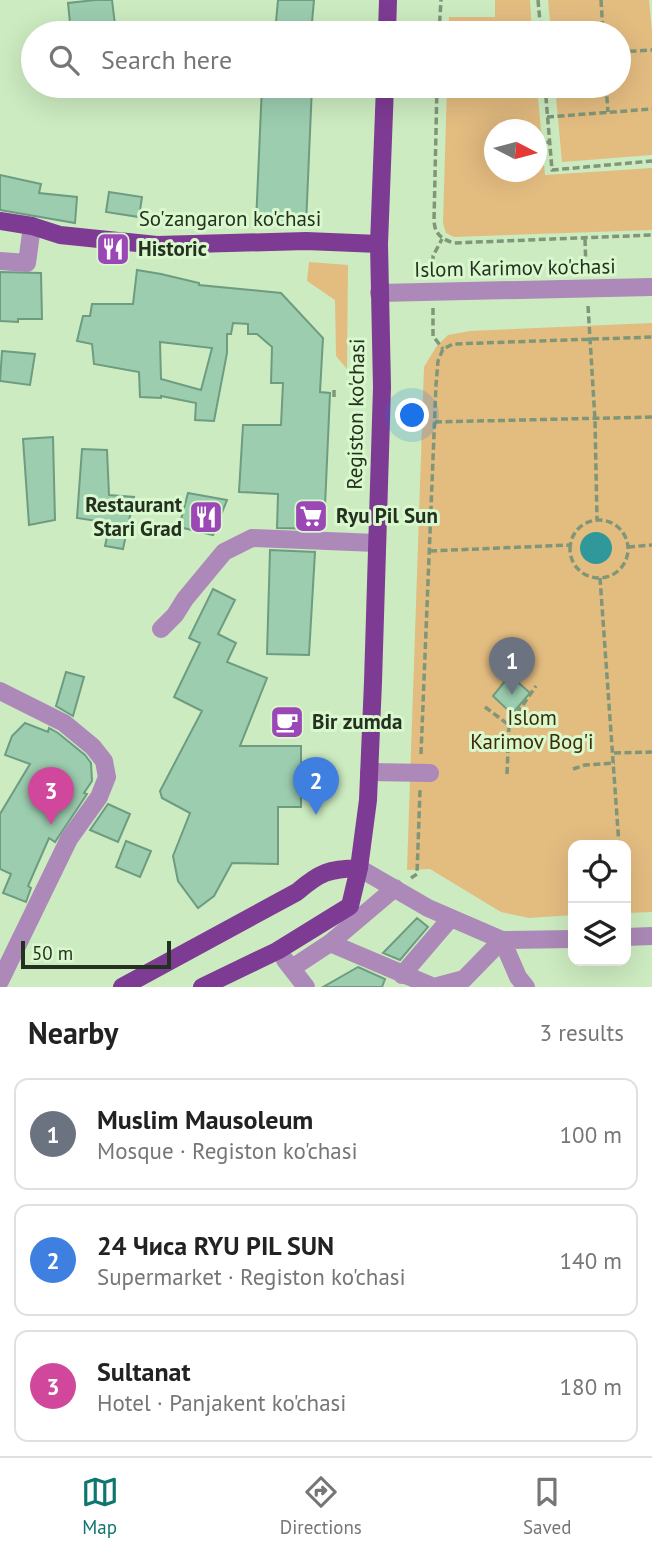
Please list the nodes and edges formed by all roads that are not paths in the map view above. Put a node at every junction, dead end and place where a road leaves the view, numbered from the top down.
1 (388, 0) edge
2 (387, 21) edge
3 (385, 98) edge
4 (0, 221) edge
5 (32, 226) junction
6 (379, 244) junction
7 (0, 261) edge
8 (652, 287) edge
9 (379, 293) junction
10 (376, 543) junction
11 (161, 629) dead end
12 (0, 691) edge
13 (369, 772) junction
14 (425, 773) road end
15 (359, 869) junction
16 (396, 888) junction
17 (450, 919) junction
18 (652, 936) edge
19 (631, 937) edge
20 (568, 939) edge
21 (502, 940) junction
22 (330, 943) junction
23 (277, 951) junction
24 (292, 968) junction
25 (402, 975) junction
26 (0, 981) edge
27 (122, 987) edge
28 (202, 987) edge
29 (306, 987) edge
30 (434, 987) edge
31 (526, 987) edge

1 - 2 main road
3 - 6 main road, Registon ko'chasi
4 - 5 main road, So'zangaron ko'chasi
5 - 6 main road, So'zangaron ko'chasi
5 - 7 street
6 - 9 main road, Registon ko'chasi
8 - 9 street, Islom Karimov ko'chasi
9 - 10 main road, Registon ko'chasi
10 - 11 street
10 - 13 main road, Registon ko'chasi
12 - 26 street
13 - 14 street
13 - 15 main road, Registon ko'chasi
15 - 16 street
15 - 23 main road, Registon ko'chasi
15 - 27 main road
16 - 17 street
16 - 22 street
17 - 21 street
17 - 25 street
18 - 19 street
20 - 21 street
21 - 30 street
21 - 31 street
22 - 24 street
22 - 25 street
23 - 24 street
23 - 28 main road, Registon ko'chasi
24 - 29 street
25 - 30 street

